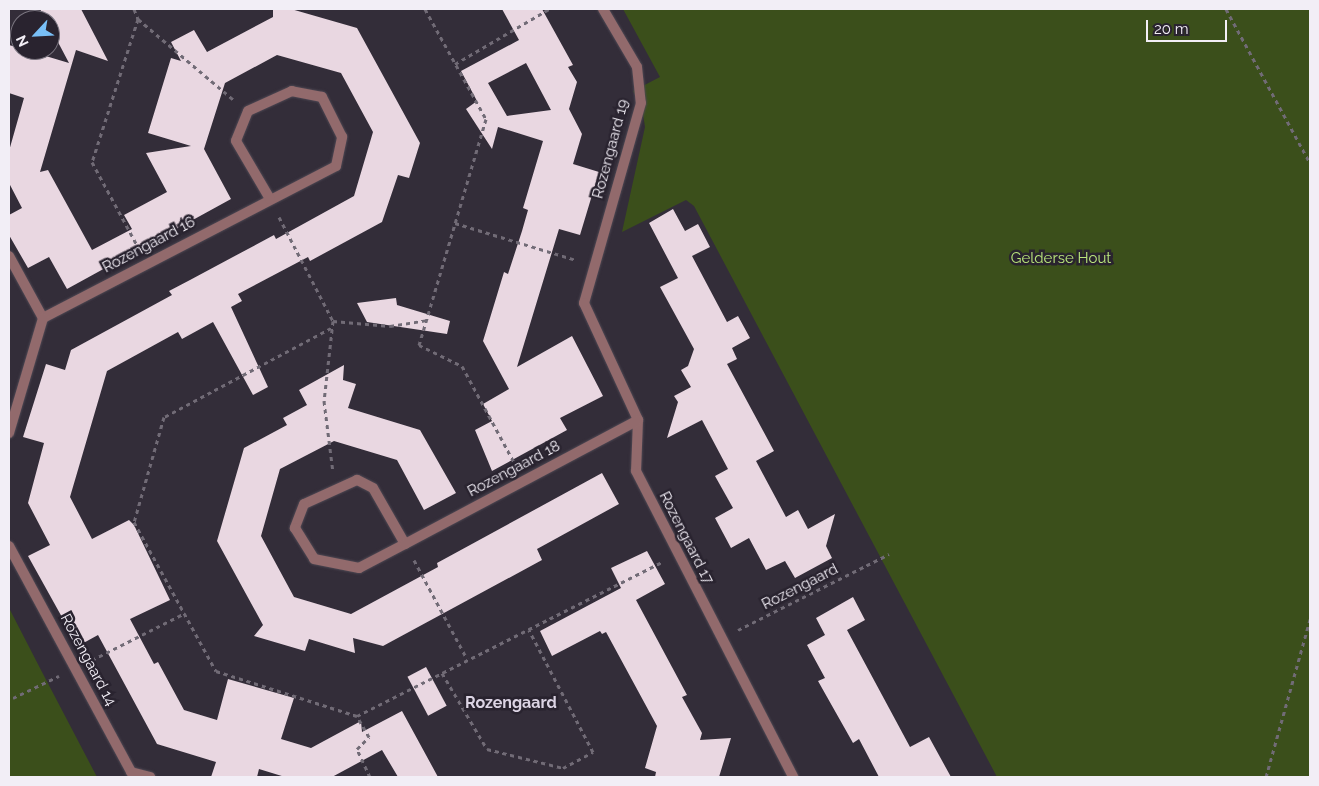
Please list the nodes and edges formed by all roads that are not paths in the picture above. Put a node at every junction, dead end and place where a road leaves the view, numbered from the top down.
1 (603, 9) edge
2 (270, 199) junction
3 (9, 256) edge
4 (584, 303) joint
5 (43, 318) junction
6 (638, 420) junction
7 (9, 433) edge
8 (405, 544) junction
9 (9, 546) edge
10 (150, 777) edge
11 (793, 777) edge

1 - 4 street, Rozengaard 19
2 - 2 street, Rozengaard 16
2 - 5 street, Rozengaard 16
3 - 5 street
4 - 6 street, Rozengaard 17
5 - 7 street
6 - 8 street, Rozengaard 18
6 - 11 street, Rozengaard 17
8 - 8 street, Rozengaard 18
9 - 10 street, Rozengaard 14

